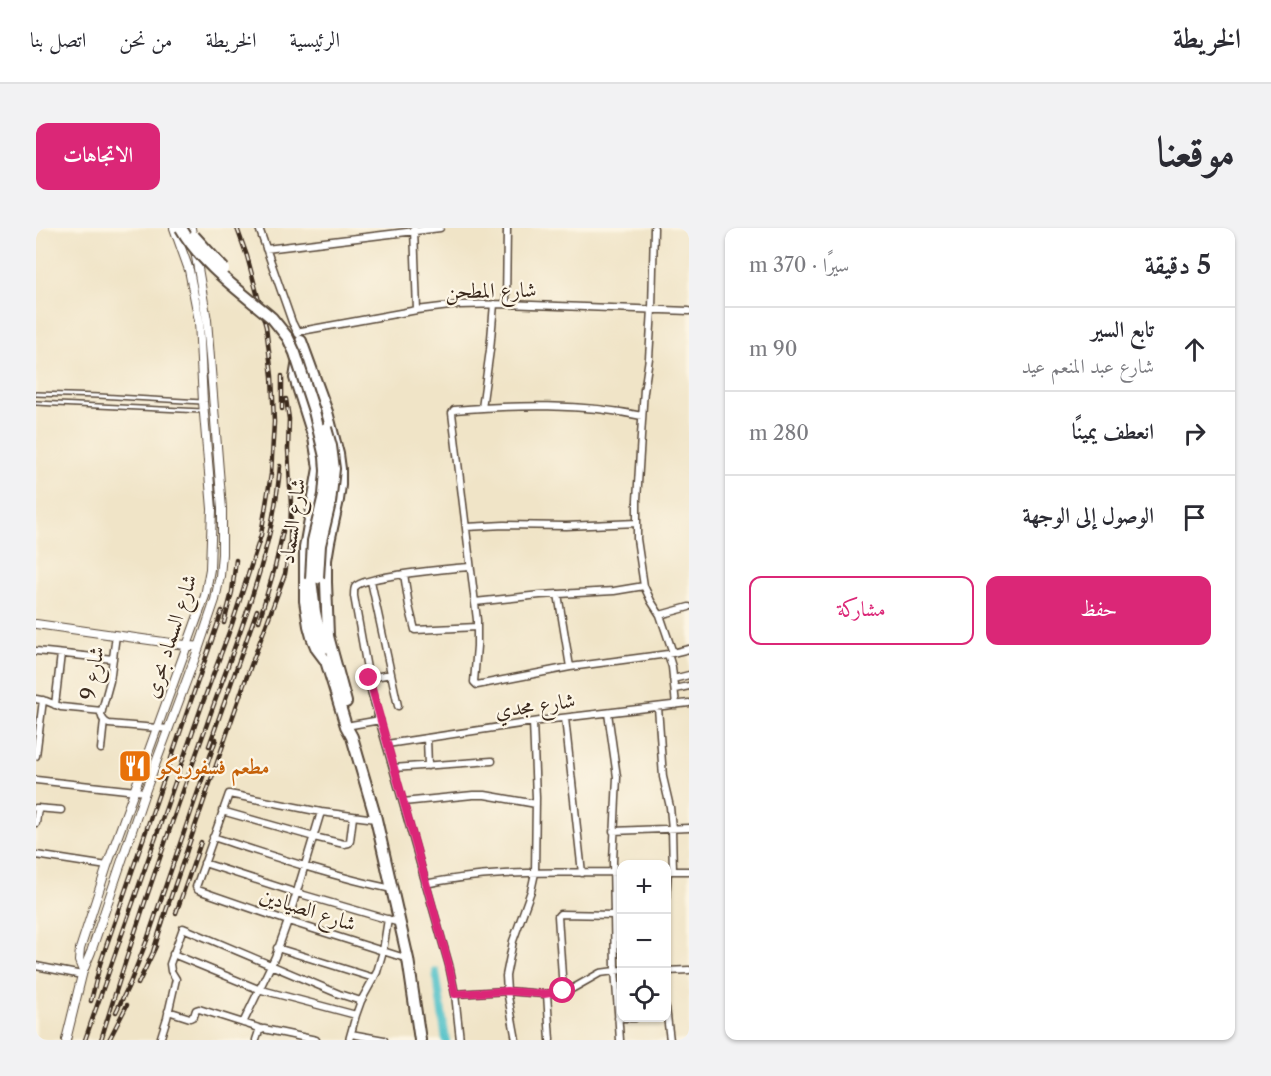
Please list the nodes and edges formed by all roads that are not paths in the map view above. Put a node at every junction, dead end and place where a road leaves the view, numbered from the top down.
1 (174, 228) edge
2 (181, 228) edge
3 (190, 228) edge
4 (259, 228) edge
5 (440, 228) edge
6 (507, 228) edge
7 (654, 228) edge
8 (414, 230) edge
9 (266, 249) junction
10 (494, 304) junction
11 (506, 304) junction
12 (652, 309) junction
13 (417, 310) junction
14 (689, 310) edge
15 (203, 321) junction
16 (299, 337) junction
17 (36, 394) edge
18 (36, 403) edge
19 (204, 406) junction
20 (214, 407) junction
21 (482, 408) junction
22 (642, 416) junction
23 (637, 500) junction
24 (212, 509) junction
25 (222, 509) junction
26 (637, 523) junction
27 (466, 527) junction
28 (211, 554) junction
29 (222, 554) junction
30 (470, 567) junction
31 (404, 574) junction
32 (314, 579) junction
33 (371, 581) junction
34 (644, 586) junction
35 (558, 594) junction
36 (475, 602) junction
37 (689, 607) edge
38 (660, 615) junction
39 (36, 624) edge
40 (477, 627) junction
41 (116, 635) junction
42 (328, 636) junction
43 (188, 645) junction
44 (199, 647) junction
45 (689, 649) edge
46 (36, 651) edge
47 (62, 654) junction
48 (670, 654) junction
49 (113, 659) junction
50 (326, 661) junction
51 (570, 667) junction
52 (391, 674) junction
53 (689, 675) edge
54 (369, 678) junction
55 (673, 679) junction
56 (689, 686) edge
57 (675, 689) junction
58 (40, 700) edge
59 (689, 703) edge
60 (55, 705) junction
61 (676, 705) junction
62 (398, 706) dead end
63 (658, 707) junction
64 (102, 711) junction
65 (608, 713) junction
66 (565, 718) junction
67 (380, 720) junction
68 (104, 721) junction
69 (533, 722) junction
70 (349, 725) junction
71 (158, 728) junction
72 (169, 729) junction
73 (427, 738) junction
74 (387, 744) junction
75 (101, 749) dead end
76 (36, 756) edge
77 (492, 761) dead end
78 (428, 766) junction
79 (393, 768) junction
80 (36, 780) edge
81 (134, 791) junction
82 (145, 792) junction
83 (403, 802) junction
84 (536, 804) junction
85 (37, 808) edge
86 (61, 810) dead end
87 (222, 811) junction
88 (321, 812) junction
89 (353, 817) junction
90 (376, 819) junction
91 (36, 823) edge
92 (689, 828) edge
93 (672, 829) junction
94 (613, 831) junction
95 (213, 837) junction
96 (314, 837) junction
97 (36, 855) edge
98 (670, 860) edge
99 (204, 863) junction
100 (107, 866) junction
101 (305, 866) junction
102 (671, 871) edge
103 (689, 871) edge
104 (613, 872) junction
105 (617, 872) edge
106 (535, 873) junction
107 (582, 873) junction
108 (425, 884) junction
109 (392, 889) junction
110 (297, 893) junction
111 (614, 915) junction
112 (387, 919) junction
113 (288, 921) junction
114 (400, 923) junction
115 (277, 948) junction
116 (383, 951) junction
117 (173, 954) junction
118 (408, 959) junction
119 (271, 965) junction
120 (36, 966) edge
121 (618, 968) edge
122 (689, 970) edge
123 (617, 971) edge
124 (671, 971) edge
125 (83, 973) junction
126 (374, 978) junction
127 (258, 989) junction
128 (507, 991) junction
129 (563, 991) junction
130 (455, 994) junction
131 (546, 994) junction
132 (361, 1001) junction
133 (168, 1011) junction
134 (356, 1015) junction
135 (618, 1022) edge
136 (668, 1022) edge
137 (243, 1023) junction
138 (262, 1029) junction
139 (350, 1037) edge
140 (66, 1040) edge
141 (159, 1040) edge
142 (256, 1040) edge
143 (316, 1040) edge
144 (384, 1040) edge
145 (420, 1040) edge
146 (460, 1040) edge
147 (516, 1040) edge
148 (550, 1040) edge
149 (620, 1040) edge
150 (670, 1040) edge

1 - 15 street, شارع السماد بحرى
2 - 32 highway, bridge
3 - 15 street, شارع السماد بحرى
3 - 32 highway, bridge
4 - 9 street, شارع السماد
5 - 8 street
6 - 11 street
7 - 12 street
8 - 9 street
8 - 13 street
9 - 16 street, شارع السماد
10 - 11 street, شارع المطحن
10 - 13 street, شارع المطحن
10 - 21 street
11 - 12 street, شارع المطحن
12 - 14 street, شارع المطحن
12 - 23 street
13 - 16 street, شارع المطحن
15 - 19 street, شارع السماد بحرى
15 - 20 street, شارع السماد بحرى
16 - 42 highway, شارع السماد
16 - 50 highway, شارع السماد
17 - 19 lane
18 - 19 lane
19 - 20 street
19 - 24 street, شارع السماد بحرى
20 - 25 street, شارع السماد بحرى
21 - 22 street
21 - 27 street
22 - 23 street
22 - 23 street
23 - 26 street
24 - 25 street
24 - 28 street, شارع السماد بحرى
25 - 29 street, شارع السماد بحرى
26 - 27 street
26 - 34 street
27 - 30 street
28 - 29 street
28 - 43 street, شارع السماد بحرى
29 - 44 street, شارع السماد بحرى
30 - 31 street
30 - 36 street
31 - 33 street
31 - 40 street
32 - 42 highway
32 - 50 highway
33 - 52 street
33 - 54 street
34 - 35 street
34 - 38 street
35 - 36 street
35 - 51 street
36 - 40 street
37 - 38 street
38 - 48 street
39 - 41 street
40 - 51 street
41 - 43 street
41 - 49 street, شارع 9
42 - 70 highway, شارع السماد
43 - 44 street
43 - 71 street, شارع السماد بحرى
44 - 72 street, شارع السماد بحرى
45 - 48 street
46 - 47 street
47 - 49 street
47 - 60 street
48 - 51 street
48 - 55 street
49 - 64 street, شارع 9
50 - 70 highway, شارع السماد
52 - 54 street
52 - 62 street
53 - 55 street
54 - 67 street
55 - 57 street
56 - 57 street
57 - 61 street
58 - 60 street
58 - 76 street
59 - 61 street, شارع مجدي
60 - 64 street
61 - 63 street, شارع مجدي
63 - 65 street, شارع مجدي
63 - 93 street
64 - 68 street, شارع 9
65 - 66 street, شارع مجدي
65 - 94 street
66 - 69 street, شارع مجدي
66 - 107 street
67 - 70 street
67 - 74 street
68 - 71 street, شارع 9
68 - 75 street
69 - 73 street, شارع مجدي
69 - 84 street
70 - 90 highway, شارع السماد
71 - 72 street, شارع 9
71 - 81 street, شارع السماد بحرى
72 - 82 street, شارع السماد بحرى
73 - 74 street, شارع مجدي
73 - 78 street
74 - 79 street
77 - 78 street
78 - 79 street
79 - 83 street
80 - 81 street
81 - 82 street
81 - 100 street, شارع السماد بحرى
82 - 125 street, شارع السماد بحرى
83 - 84 street
83 - 108 street
84 - 106 street
85 - 86 street
85 - 91 street
87 - 88 street
87 - 95 street
87 - 96 street
88 - 89 street
88 - 96 street
89 - 90 street
89 - 96 street
90 - 109 highway, شارع السماد
92 - 93 street
93 - 94 street
93 - 98 street
94 - 104 street
95 - 99 street
95 - 101 street
96 - 101 street
97 - 100 street
99 - 110 street
99 - 113 street, شارع الصيادين
100 - 125 street, شارع السماد بحرى
101 - 109 street
101 - 110 street
102 - 103 street
104 - 105 street
104 - 107 street
104 - 111 street
106 - 107 street
106 - 108 street
106 - 128 street
108 - 130 street
109 - 114 highway, شارع السماد
110 - 112 street
110 - 113 street
111 - 121 street
111 - 129 street
112 - 114 street
112 - 116 street
113 - 115 street
113 - 116 street, شارع الصيادين
114 - 118 highway, شارع السماد
115 - 119 street
115 - 126 street
116 - 118 street, شارع الصيادين
116 - 126 street
117 - 119 street
117 - 127 street
117 - 133 street
118 - 145 highway, شارع السماد
119 - 127 street
119 - 132 street
120 - 125 street
122 - 124 street
123 - 129 street
125 - 140 street, شارع السماد بحرى
126 - 132 street
127 - 134 street
127 - 137 street
128 - 130 street
128 - 131 street
128 - 147 street
129 - 131 street
130 - 146 street
131 - 148 street
132 - 134 street
133 - 137 street
133 - 141 street
134 - 139 street
135 - 149 street
136 - 150 street
137 - 138 street
138 - 142 street
138 - 143 street
139 - 144 street

